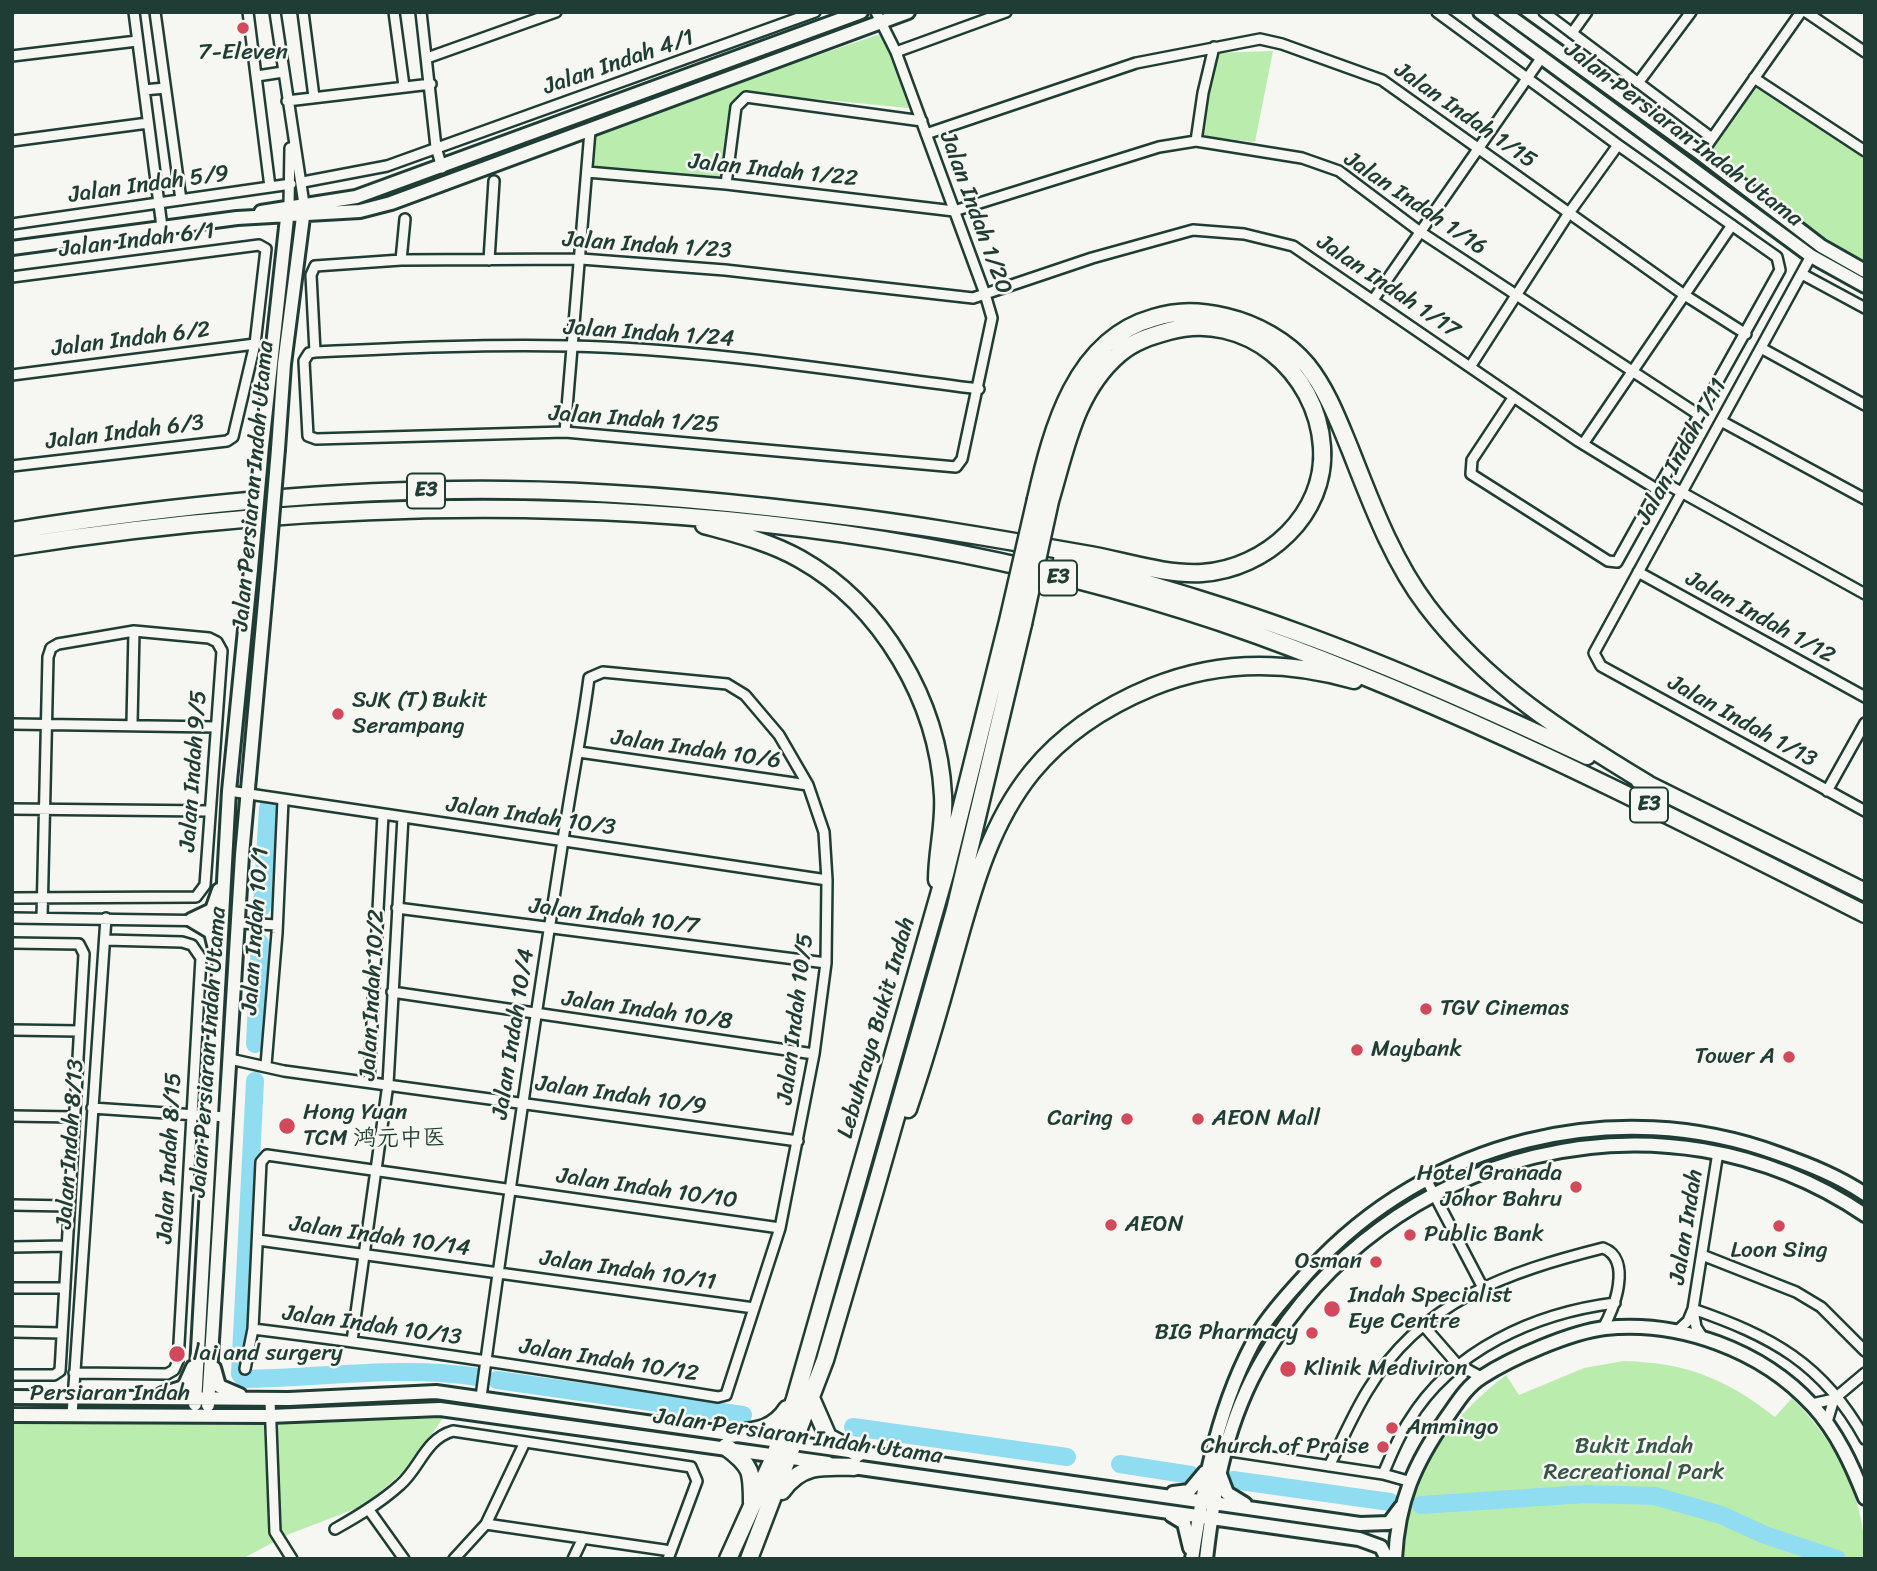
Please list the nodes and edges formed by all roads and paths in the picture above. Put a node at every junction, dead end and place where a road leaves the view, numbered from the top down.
1 (134, 12) edge
2 (155, 12) edge
3 (248, 12) edge
4 (275, 12) edge
5 (303, 12) edge
6 (394, 12) edge
7 (421, 12) edge
8 (556, 12) edge
9 (815, 12) edge
10 (861, 12) edge
11 (908, 12) edge
12 (1006, 12) edge
13 (1437, 12) edge
14 (1480, 12) edge
15 (1504, 12) edge
16 (1544, 12) edge
17 (1587, 12) edge
18 (1690, 12) edge
19 (1804, 12) edge
20 (878, 17) edge
21 (1572, 33) junction
22 (1538, 37) junction
23 (137, 41) junction
24 (1214, 47) junction
25 (895, 52) junction
26 (1865, 52) edge
27 (12, 57) edge
28 (1542, 57) junction
29 (1567, 57) junction
30 (427, 58) junction
31 (283, 72) junction
32 (257, 76) junction
33 (1528, 78) junction
34 (1754, 78) junction
35 (1638, 82) junction
36 (431, 84) junction
37 (404, 86) junction
38 (165, 88) junction
39 (144, 90) junction
40 (314, 97) junction
41 (286, 101) junction
42 (922, 121) junction
43 (148, 123) junction
44 (290, 125) junction
45 (590, 131) junction
46 (926, 134) junction
47 (1712, 138) junction
48 (12, 141) edge
49 (1196, 141) junction
50 (1618, 145) junction
51 (436, 147) junction
52 (1478, 147) junction
53 (1865, 151) edge
54 (1674, 154) junction
55 (1701, 154) junction
56 (442, 168) junction
57 (587, 172) junction
58 (1706, 178) junction
59 (494, 181) dead end
60 (303, 182) junction
61 (291, 184) junction
62 (726, 184) junction
63 (271, 187) junction
64 (181, 200) junction
65 (159, 203) junction
66 (303, 210) junction
67 (288, 211) junction
68 (954, 211) junction
69 (1569, 213) junction
70 (405, 219) dead end
71 (12, 224) edge
72 (1732, 225) junction
73 (162, 227) junction
74 (1419, 231) junction
75 (1803, 232) junction
76 (12, 248) edge
77 (1835, 254) junction
78 (1811, 257) junction
79 (581, 259) junction
80 (401, 260) junction
81 (489, 260) junction
82 (1865, 271) edge
83 (1802, 274) junction
84 (12, 277) edge
85 (1865, 286) edge
86 (985, 294) junction
87 (1683, 294) junction
88 (1516, 295) junction
89 (1373, 300) junction
90 (1865, 308) edge
91 (1746, 334) junction
92 (255, 344) junction
93 (572, 346) junction
94 (1761, 348) junction
95 (315, 352) junction
96 (1470, 366) junction
97 (1632, 373) junction
98 (12, 375) edge
99 (979, 389) junction
100 (1513, 398) junction
101 (1865, 405) edge
102 (1699, 415) junction
103 (1721, 421) junction
104 (565, 432) junction
105 (1583, 444) junction
106 (960, 464) joint
107 (12, 466) edge
108 (1660, 486) junction
109 (1681, 493) junction
110 (1865, 499) edge
111 (1043, 500) junction
112 (671, 515) junction
113 (12, 531) edge
114 (999, 540) junction
115 (12, 547) edge
116 (1637, 572) junction
117 (1865, 594) edge
118 (1015, 622) junction
119 (134, 631) junction
120 (1601, 666) joint
121 (589, 678) joint
122 (1865, 697) edge
123 (1430, 703) junction
124 (131, 723) junction
125 (1865, 723) edge
126 (12, 724) edge
127 (47, 724) junction
128 (216, 727) junction
129 (579, 752) junction
130 (1648, 784) junction
131 (808, 785) junction
132 (229, 791) junction
133 (1827, 791) junction
134 (247, 794) junction
135 (283, 800) junction
136 (12, 809) edge
137 (45, 810) junction
138 (210, 811) junction
139 (1865, 811) edge
140 (383, 815) junction
141 (403, 817) junction
142 (563, 841) junction
143 (226, 854) junction
144 (242, 855) junction
145 (827, 880) junction
146 (1865, 892) edge
147 (937, 897) junction
148 (12, 898) edge
149 (43, 898) junction
150 (397, 908) junction
151 (1865, 914) edge
152 (12, 918) edge
153 (42, 918) junction
154 (106, 918) junction
155 (191, 920) junction
156 (223, 921) junction
157 (240, 923) junction
158 (277, 925) junction
159 (551, 928) junction
160 (376, 939) junction
161 (105, 940) junction
162 (395, 941) junction
163 (12, 943) edge
164 (826, 964) junction
165 (235, 986) junction
166 (219, 988) junction
167 (392, 992) junction
168 (536, 1014) junction
169 (12, 1030) edge
170 (79, 1031) junction
171 (814, 1054) junction
172 (230, 1059) junction
173 (266, 1065) junction
174 (369, 1081) junction
175 (388, 1084) junction
176 (522, 1102) junction
177 (92, 1108) junction
178 (192, 1113) junction
179 (210, 1115) junction
180 (12, 1116) edge
181 (75, 1117) junction
182 (226, 1117) junction
183 (798, 1141) junction
184 (1718, 1152) junction
185 (376, 1170) junction
186 (1426, 1179) junction
187 (509, 1188) junction
188 (875, 1190) junction
189 (1434, 1194) junction
190 (1865, 1194) edge
191 (12, 1205) edge
192 (69, 1206) junction
193 (1865, 1214) edge
194 (780, 1228) junction
195 (258, 1240) junction
196 (67, 1246) junction
197 (12, 1247) edge
198 (1702, 1255) junction
199 (364, 1256) junction
200 (497, 1273) junction
201 (1482, 1286) junction
202 (12, 1288) edge
203 (65, 1288) junction
204 (1614, 1306) junction
205 (754, 1308) junction
206 (1693, 1308) junction
207 (1423, 1325) junction
208 (1625, 1327) junction
209 (1603, 1328) junction
210 (253, 1329) junction
211 (12, 1332) edge
212 (62, 1332) junction
213 (1676, 1332) junction
214 (1703, 1338) junction
215 (352, 1341) junction
216 (1865, 1351) edge
217 (211, 1355) junction
218 (197, 1357) junction
219 (486, 1361) junction
220 (1461, 1367) junction
221 (245, 1369) dead end
222 (74, 1373) junction
223 (1865, 1373) edge
224 (12, 1375) edge
225 (1482, 1377) junction
226 (1468, 1390) junction
227 (726, 1395) joint
228 (12, 1397) edge
229 (72, 1397) junction
230 (481, 1397) junction
231 (147, 1398) junction
232 (811, 1398) junction
233 (1835, 1398) junction
234 (202, 1399) junction
235 (795, 1399) junction
236 (263, 1400) junction
237 (1812, 1404) junction
238 (440, 1409) junction
239 (12, 1415) edge
240 (72, 1415) junction
241 (201, 1415) junction
242 (270, 1416) junction
243 (1827, 1422) junction
244 (556, 1423) junction
245 (1865, 1439) edge
246 (728, 1440) junction
247 (525, 1442) junction
248 (785, 1449) junction
249 (1224, 1450) junction
250 (856, 1460) junction
251 (1329, 1466) junction
252 (1213, 1471) junction
253 (1383, 1474) junction
254 (1408, 1481) junction
255 (1152, 1495) junction
256 (1865, 1498) edge
257 (1207, 1503) junction
258 (773, 1504) junction
259 (1401, 1507) junction
260 (752, 1509) junction
261 (1152, 1509) junction
262 (369, 1510) junction
263 (1205, 1516) junction
264 (1256, 1517) junction
265 (486, 1524) junction
266 (335, 1529) dead end
267 (583, 1538) junction
268 (669, 1555) edge
269 (292, 1559) edge
270 (404, 1559) edge
271 (453, 1559) edge
272 (573, 1559) edge
273 (728, 1559) edge
274 (749, 1559) edge
275 (1192, 1559) edge
276 (1206, 1559) edge
277 (1387, 1559) edge
278 (1395, 1559) edge

1 - 23 street
2 - 38 street
3 - 32 street
4 - 31 street
5 - 40 street
6 - 37 street
7 - 30 street
8 - 30 street
9 - 51 street, Jalan Indah 4/1
10 - 56 main road
11 - 20 main road
12 - 25 street
13 - 33 street
14 - 28 main road, Jalan Persiaran Indah Utama
15 - 22 main road, Jalan Persiaran Indah Utama
16 - 21 street
17 - 21 street
18 - 35 street
19 - 26 street
19 - 34 street
20 - 25 street, Jalan Indah 1/20
20 - 45 main road
21 - 35 street
22 - 28 main road
22 - 29 main road, Jalan Persiaran Indah Utama
23 - 27 street
23 - 39 street
24 - 46 street, Jalan Indah 1/15
24 - 49 street
24 - 52 street, Jalan Indah 1/15
25 - 42 street, Jalan Indah 1/20
28 - 29 main road
28 - 33 street
28 - 54 main road, Jalan Persiaran Indah Utama
29 - 55 main road, Jalan Persiaran Indah Utama
30 - 36 street
31 - 32 street
31 - 41 street
32 - 63 street
33 - 50 street
33 - 52 street
34 - 47 street
34 - 53 street
35 - 47 street
36 - 37 street
36 - 51 street
37 - 40 street
38 - 39 street
38 - 64 street
39 - 43 street
40 - 41 street
41 - 44 street
42 - 46 street, Jalan Indah 1/20
42 - 62 street
43 - 48 street
43 - 65 street
44 - 60 street
44 - 61 street
45 - 57 street
45 - 66 main road
46 - 68 street, Jalan Indah 1/20
47 - 55 street
49 - 68 street, Jalan Indah 1/16
49 - 74 street, Jalan Indah 1/16
50 - 69 street
50 - 72 street
51 - 56 street
51 - 60 street, Jalan Indah 4/1
52 - 69 street, Jalan Indah 1/15
52 - 74 street
54 - 55 main road
54 - 58 main road, Jalan Persiaran Indah Utama
55 - 58 main road
55 - 75 main road, Jalan Persiaran Indah Utama
56 - 66 main road
57 - 62 street, Jalan Indah 1/22
57 - 79 street
58 - 78 main road, Jalan Persiaran Indah Utama
59 - 81 street
60 - 66 street
61 - 63 street, Jalan Indah 5/9
61 - 67 street
62 - 68 street, Jalan Indah 1/22
63 - 64 street, Jalan Indah 5/9
64 - 65 street, Jalan Indah 5/9
65 - 71 street, Jalan Indah 5/9
65 - 73 street
66 - 67 main road
66 - 134 main road, Jalan Persiaran Indah Utama, bridge
67 - 73 main road
67 - 132 main road, Jalan Persiaran Indah Utama, bridge
68 - 86 street, Jalan Indah 1/20
69 - 87 street, Jalan Indah 1/15
69 - 88 street
70 - 80 street
72 - 87 street
72 - 91 street, Jalan Indah 1/11
73 - 76 main road
74 - 88 street, Jalan Indah 1/16
74 - 89 street
75 - 77 main road, Jalan Persiaran Indah Utama
75 - 78 main road
77 - 78 main road
77 - 82 main road, Jalan Persiaran Indah Utama
78 - 83 street, Jalan Indah 1/11
78 - 85 main road, Jalan Persiaran Indah Utama
79 - 81 street, Jalan Indah 1/23
79 - 86 street, Jalan Indah 1/23
79 - 93 street
80 - 81 street, Jalan Indah 1/23
80 - 95 street, Jalan Indah 1/23
83 - 90 street
83 - 94 street, Jalan Indah 1/11
84 - 92 street, Jalan Indah 6/1
86 - 89 street, Jalan Indah 1/17
86 - 99 street, Jalan Indah 1/20
87 - 91 street, Jalan Indah 1/15
87 - 97 street
88 - 96 street
88 - 97 street, Jalan Indah 1/16
89 - 96 street, Jalan Indah 1/17
91 - 102 street, Jalan Indah 1/11
92 - 98 street, Jalan Indah 6/2
92 - 107 street, Jalan Indah 6/3
93 - 95 street, Jalan Indah 1/24
93 - 99 street, Jalan Indah 1/24
93 - 104 street
94 - 101 street
94 - 103 street, Jalan Indah 1/11
95 - 104 street, Jalan Indah 1/25
96 - 100 street, Jalan Indah 1/17
97 - 102 street, Jalan Indah 1/16
97 - 105 street
99 - 106 street, Jalan Indah 1/20
100 - 105 street, Jalan Indah 1/17
100 - 108 street, Jalan Indah 1/11
102 - 108 street, Jalan Indah 1/11
103 - 109 street, Jalan Indah 1/11
103 - 110 street
104 - 106 street, Jalan Indah 1/25
105 - 108 street, Jalan Indah 1/17
108 - 109 street
109 - 116 street, Jalan Indah 1/11
109 - 117 street
111 - 114 highway
111 - 118 highway, Lebuhraya Bukit Indah, bridge
111 - 130 highway
112 - 115 highway, E3
112 - 123 highway, E3
112 - 147 highway
113 - 114 highway, E3
114 - 130 highway, E3
116 - 120 street, Jalan Indah 1/11
116 - 122 street, Jalan Indah 1/12
118 - 147 highway, Lebuhraya Bukit Indah
118 - 188 highway, Lebuhraya Bukit Indah
119 - 124 street
119 - 127 street
119 - 128 street, Jalan Indah 9/5
120 - 133 street, Jalan Indah 1/13
121 - 129 street, Jalan Indah 10/4
121 - 131 street, Jalan Indah 10/5
123 - 151 highway, E3
123 - 188 highway
124 - 127 street
124 - 128 street
125 - 133 street
126 - 127 street
127 - 137 street
128 - 138 street, Jalan Indah 9/5
129 - 131 street, Jalan Indah 10/6
129 - 142 street, Jalan Indah 10/4
130 - 146 highway, E3
131 - 145 street, Jalan Indah 10/5
132 - 134 street, Jalan Indah 10/3
132 - 143 main road, Jalan Persiaran Indah Utama
133 - 139 street, Jalan Indah 1/13
134 - 135 street, Jalan Indah 10/3
134 - 144 main road, Jalan Persiaran Indah Utama
135 - 140 street, Jalan Indah 10/3
135 - 158 street, Jalan Indah 10/1
136 - 137 street
137 - 138 street
137 - 149 street
138 - 149 street, Jalan Indah 9/5
140 - 141 street, Jalan Indah 10/3
140 - 160 street
141 - 142 street, Jalan Indah 10/3
141 - 150 street, Jalan Indah 10/2
142 - 145 street, Jalan Indah 10/3
142 - 159 street, Jalan Indah 10/4
143 - 155 main road
143 - 156 main road, Jalan Persiaran Indah Utama
144 - 156 main road
144 - 157 main road, Jalan Persiaran Indah Utama
145 - 164 street, Jalan Indah 10/5
147 - 235 highway, Lebuhraya Bukit Indah
148 - 149 street
149 - 153 street
150 - 159 street, Jalan Indah 10/7
150 - 162 street, Jalan Indah 10/2
152 - 153 street
153 - 154 street
154 - 155 street
154 - 161 street, Jalan Indah 8/13
155 - 156 street
155 - 166 main road
156 - 165 main road
156 - 166 main road, Jalan Persiaran Indah Utama
157 - 158 street
157 - 165 main road, Jalan Persiaran Indah Utama
158 - 173 street, Jalan Indah 10/1
159 - 164 street, Jalan Indah 10/7
159 - 168 street, Jalan Indah 10/4
160 - 162 street
160 - 174 street
161 - 177 street, Jalan Indah 8/13
161 - 178 street, Jalan Indah 8/15
162 - 167 street, Jalan Indah 10/2
163 - 170 street
164 - 171 street, Jalan Indah 10/5
165 - 172 main road, Jalan Persiaran Indah Utama
166 - 179 main road, Jalan Persiaran Indah Utama
167 - 168 street, Jalan Indah 10/8
167 - 175 street, Jalan Indah 10/2
168 - 171 street, Jalan Indah 10/8
168 - 176 street, Jalan Indah 10/4
169 - 170 street
170 - 181 street
171 - 183 street, Jalan Indah 10/5
172 - 173 street, Jalan Indah 10/9
172 - 182 main road, Jalan Persiaran Indah Utama
173 - 174 street, Jalan Indah 10/9
174 - 175 street, Jalan Indah 10/9
175 - 176 street, Jalan Indah 10/9
175 - 185 street, Jalan Indah 10/2
176 - 183 street, Jalan Indah 10/9
176 - 187 street, Jalan Indah 10/4
177 - 178 street
177 - 222 street, Jalan Indah 8/13
178 - 179 street
178 - 222 street, Jalan Indah 8/15
179 - 182 street
179 - 218 main road, Jalan Persiaran Indah Utama
180 - 181 street
181 - 192 street
182 - 217 main road, Jalan Persiaran Indah Utama
183 - 194 street, Jalan Indah 10/5
184 - 189 main road
184 - 193 main road
184 - 198 street, Jalan Indah
185 - 187 street, Jalan Indah 10/10
185 - 195 street, Jalan Indah 10/10
185 - 199 street, Jalan Indah 10/2
186 - 189 street
186 - 190 main road
186 - 252 main road
187 - 194 street, Jalan Indah 10/10
187 - 200 street, Jalan Indah 10/4
188 - 232 highway, Lebuhraya Bukit Indah
189 - 201 street
189 - 249 main road
191 - 192 street
192 - 196 street
194 - 205 street, Jalan Indah 10/5
195 - 199 street, Jalan Indah 10/14
195 - 210 street
196 - 197 street
196 - 203 street
198 - 206 street, Jalan Indah
198 - 216 street
199 - 200 street, Jalan Indah 10/14
199 - 215 street, Jalan Indah 10/2
200 - 205 street, Jalan Indah 10/11
200 - 219 street, Jalan Indah 10/4
201 - 204 street
201 - 207 street
202 - 203 street
203 - 212 street
204 - 208 street
204 - 209 street
204 - 220 street
205 - 227 street, Jalan Indah 10/5
206 - 213 street, Jalan Indah
206 - 214 street, Jalan Indah
206 - 233 street
207 - 220 street
207 - 251 street
208 - 209 main road
208 - 213 main road
209 - 225 main road
210 - 215 street, Jalan Indah 10/13
210 - 221 street
211 - 212 street
212 - 224 street
213 - 214 main road
214 - 237 main road
215 - 219 street, Jalan Indah 10/13
217 - 234 main road, Jalan Persiaran Indah Utama
217 - 236 main road
218 - 231 main road
218 - 234 main road, Jalan Persiaran Indah Utama
219 - 227 street, Jalan Indah 10/12
219 - 230 street, Jalan Indah 10/4
220 - 225 street
220 - 226 street
220 - 253 street
222 - 229 street, Jalan Indah 8/13
223 - 233 street
225 - 226 main road
226 - 254 main road
228 - 229 main road, Persiaran Indah
229 - 231 main road, Persiaran Indah
229 - 240 street, Jalan Indah 8/13
230 - 236 main road, Jalan Persiaran Indah Utama
230 - 238 main road
230 - 244 main road
230 - 246 main road, Jalan Persiaran Indah Utama
231 - 234 main road, Persiaran Indah
232 - 248 highway, Lebuhraya Bukit Indah
232 - 250 highway
233 - 237 street
233 - 243 street
233 - 245 street
234 - 236 main road, Jalan Persiaran Indah Utama
234 - 241 main road, Jalan Persiaran Indah Utama
235 - 246 highway
235 - 248 highway, Lebuhraya Bukit Indah
236 - 242 street
237 - 243 main road
238 - 242 main road, Jalan Persiaran Indah Utama
238 - 244 main road, Jalan Persiaran Indah Utama
239 - 240 main road, Persiaran Indah
240 - 241 main road, Persiaran Indah
241 - 242 main road, Jalan Persiaran Indah Utama
242 - 269 street
243 - 256 main road
244 - 246 main road, Jalan Persiaran Indah Utama
246 - 248 main road, Jalan Persiaran Indah Utama
246 - 260 highway
247 - 262 street
247 - 265 street
247 - 268 street
248 - 250 main road, Jalan Persiaran Indah Utama
248 - 258 highway, Lebuhraya Bukit Indah
248 - 260 highway, Lebuhraya Bukit Indah
249 - 251 street
249 - 252 main road
250 - 255 main road, Jalan Persiaran Indah Utama
250 - 258 highway
250 - 261 main road, Jalan Persiaran Indah Utama
251 - 253 street
252 - 255 main road
252 - 257 main road
252 - 264 main road
253 - 254 street
254 - 259 main road
255 - 257 main road, Jalan Persiaran Indah Utama
257 - 263 main road
257 - 264 main road, Jalan Persiaran Indah Utama
258 - 274 highway, Lebuhraya Bukit Indah
259 - 264 main road, Jalan Persiaran Indah Utama
259 - 278 main road
260 - 273 highway, Lebuhraya Bukit Indah
261 - 263 main road, Jalan Persiaran Indah Utama
261 - 275 main road
262 - 266 street
262 - 270 street
263 - 264 main road, Jalan Persiaran Indah Utama
263 - 275 main road
263 - 276 main road
264 - 276 main road
264 - 277 main road, Jalan Persiaran Indah Utama
265 - 267 street
265 - 271 street
267 - 268 street
267 - 272 street

